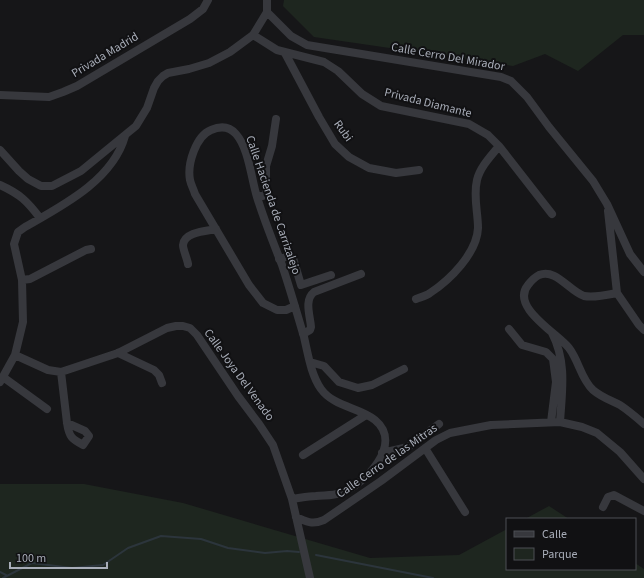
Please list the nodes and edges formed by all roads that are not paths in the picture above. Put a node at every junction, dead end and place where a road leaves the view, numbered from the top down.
1 (208, 0) edge
2 (267, 0) edge
3 (267, 12) junction
4 (253, 35) junction
5 (285, 53) junction
6 (0, 95) edge
7 (276, 119) dead end
8 (125, 136) junction
9 (499, 146) junction
10 (0, 150) edge
11 (419, 170) dead end
12 (0, 185) edge
13 (257, 196) junction
14 (607, 204) junction
15 (552, 214) dead end
16 (40, 218) junction
17 (216, 229) junction
18 (91, 249) dead end
19 (279, 259) junction
20 (188, 264) dead end
21 (644, 272) edge
22 (331, 274) dead end
23 (362, 274) dead end
24 (22, 280) junction
25 (618, 293) junction
26 (416, 299) dead end
27 (296, 306) junction
28 (510, 329) dead end
29 (550, 329) junction
30 (644, 330) edge
31 (303, 334) junction
32 (118, 352) junction
33 (15, 355) junction
34 (310, 362) junction
35 (404, 369) dead end
36 (62, 372) junction
37 (2, 380) edge
38 (162, 383) dead end
39 (47, 409) dead end
40 (366, 415) junction
41 (551, 422) junction
42 (560, 422) junction
43 (67, 424) dead end
44 (439, 424) dead end
45 (644, 424) edge
46 (425, 448) junction
47 (382, 453) junction
48 (303, 455) dead end
49 (644, 479) edge
50 (292, 499) junction
51 (603, 507) dead end
52 (644, 511) edge
53 (465, 512) dead end
54 (296, 517) junction
55 (310, 578) edge

1 - 6 street, Privada Madrid
2 - 3 street
3 - 4 street
3 - 14 street, Calle Cerro Del Mirador
4 - 5 street, Privada Diamante
4 - 8 street
5 - 9 street, Privada Diamante
5 - 11 street, Rubi
7 - 13 street
8 - 10 street
8 - 16 street
9 - 15 street, Privada Diamante
9 - 26 street
12 - 16 street
13 - 17 street, Calle Hacienda de Carrizalejo
13 - 19 street, Calle Hacienda de Carrizalejo
14 - 21 street
14 - 25 street, Calle Cerro Del Mirador
16 - 24 street
17 - 20 street
17 - 27 street, Calle Hacienda de Carrizalejo
18 - 24 street
19 - 22 street
19 - 27 street, Calle Hacienda de Carrizalejo
23 - 31 street
24 - 33 street
25 - 29 street
25 - 30 street
27 - 31 street, Calle Hacienda de Carrizalejo
28 - 41 street
29 - 42 street
29 - 45 street
31 - 34 street, Calle Hacienda de Carrizalejo
32 - 36 street, Calle Joya Del Venado
32 - 38 street
32 - 50 street, Calle Joya Del Venado
33 - 36 street
33 - 37 street
34 - 35 street
34 - 40 street, Calle Hacienda de Carrizalejo
36 - 43 street
37 - 39 street
40 - 47 street, Calle Hacienda de Carrizalejo
40 - 48 street
41 - 42 street, Calle Cerro de las Mitras
41 - 46 street, Calle Cerro de las Mitras
42 - 49 street, Calle Cerro de las Mitras
44 - 47 street
46 - 53 street
46 - 54 street, Calle Cerro de las Mitras
47 - 50 street, Calle Hacienda de Carrizalejo
50 - 54 street
51 - 52 street
54 - 55 street

